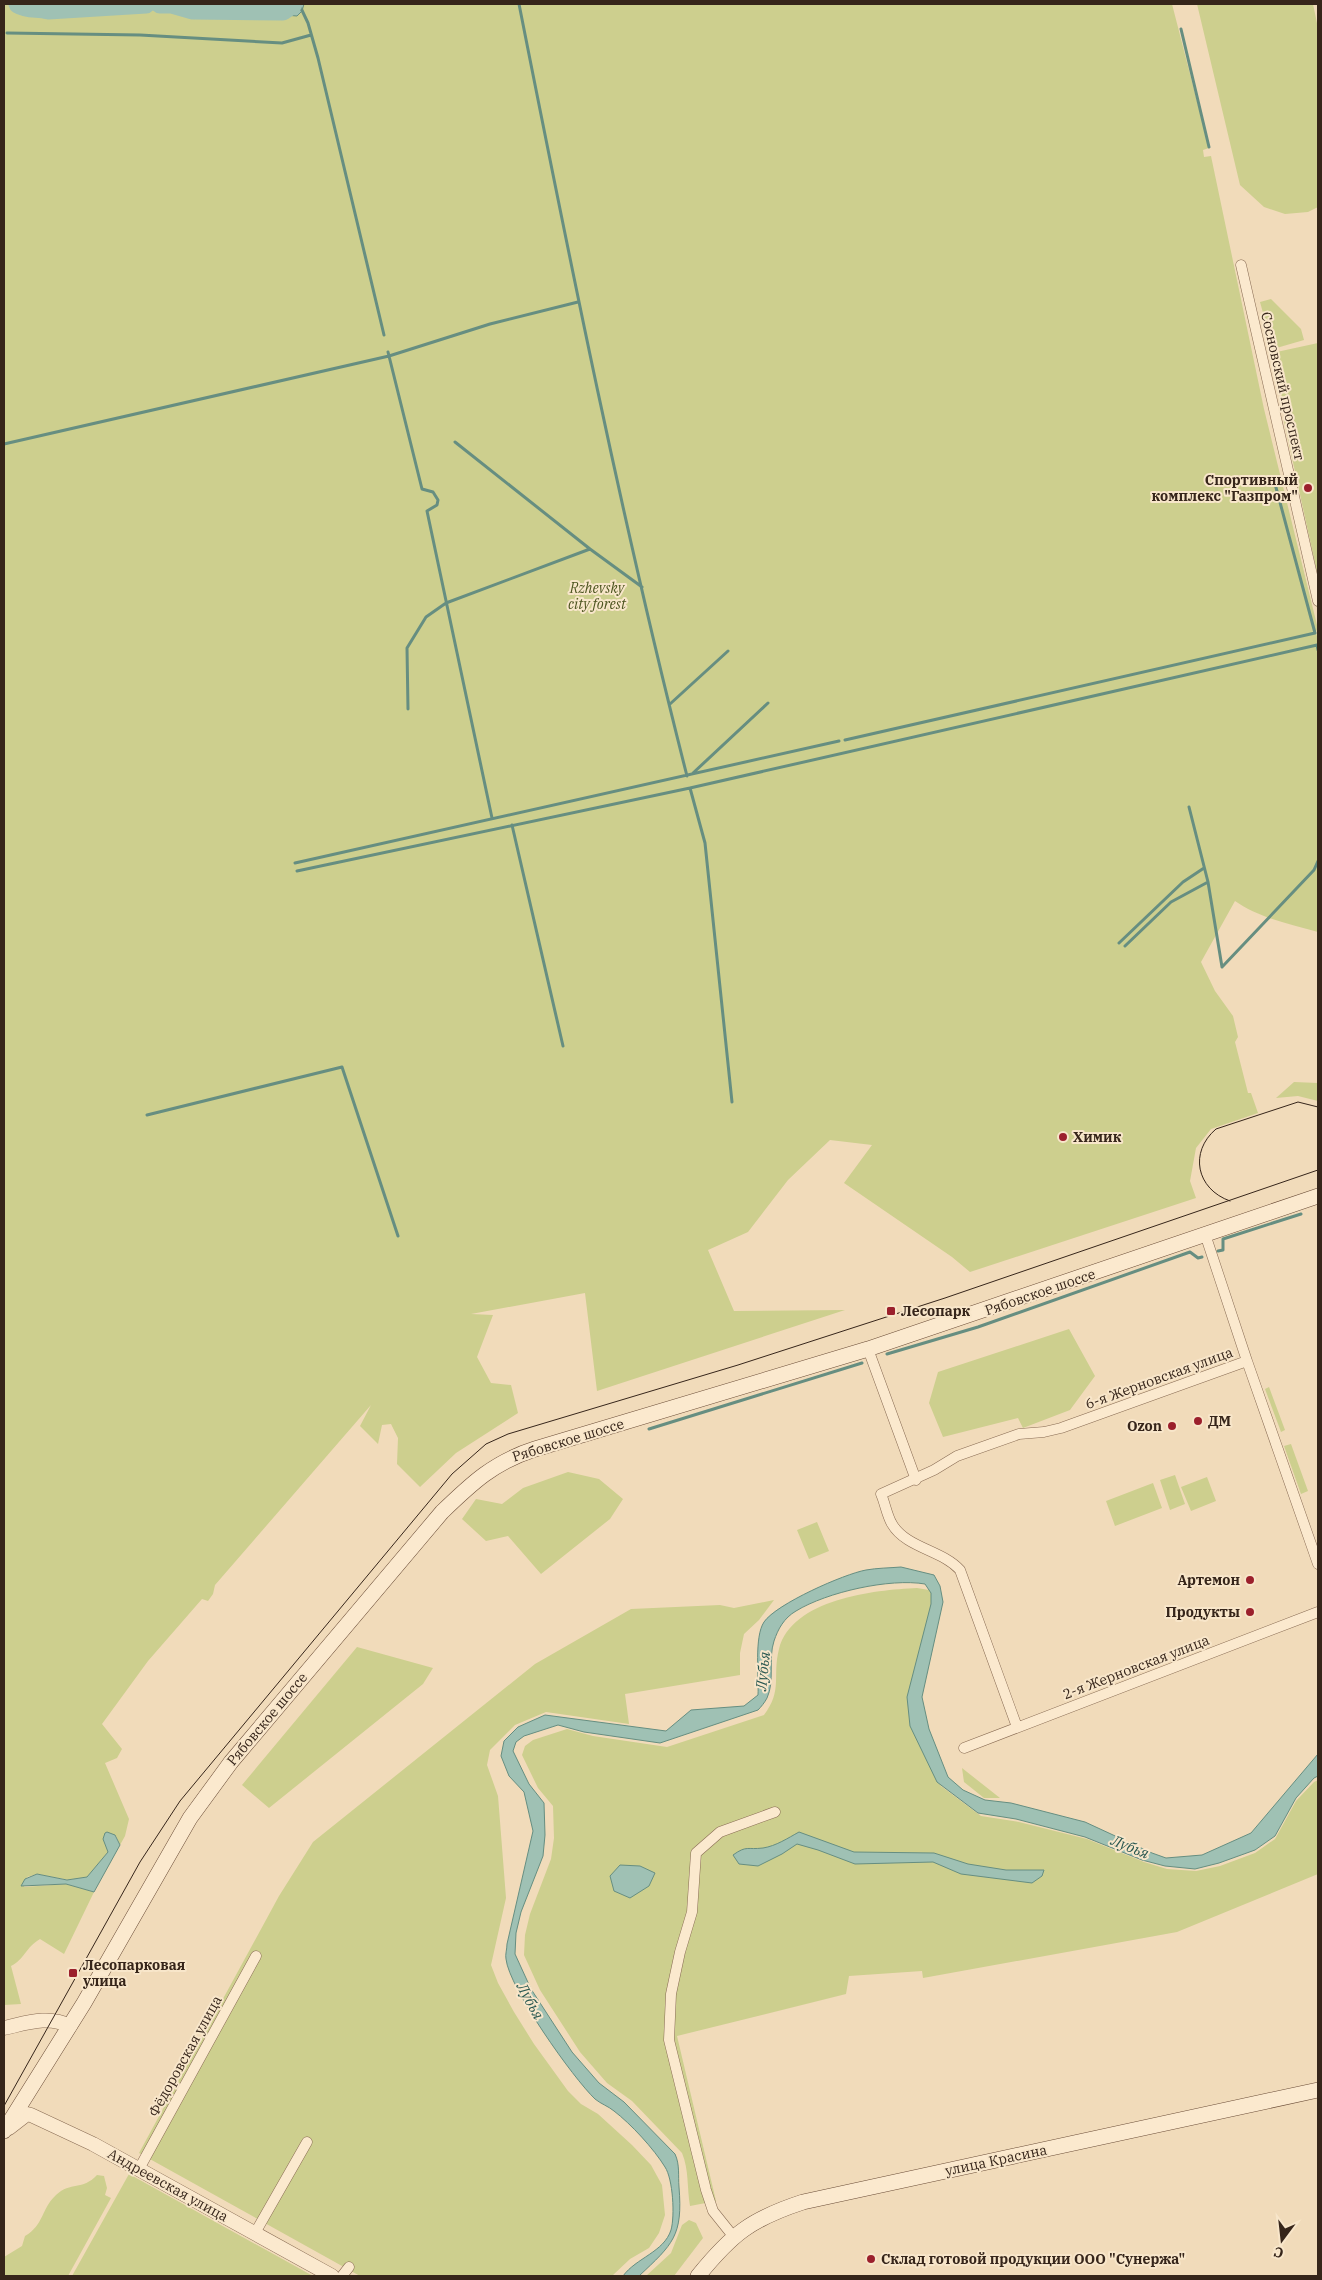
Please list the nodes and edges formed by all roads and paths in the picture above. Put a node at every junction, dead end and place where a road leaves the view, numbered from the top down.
1 (1241, 265) dead end
2 (1318, 601) edge
3 (1318, 1196) edge
4 (1205, 1234) junction
5 (868, 1350) junction
6 (1246, 1361) junction
7 (916, 1480) junction
8 (1318, 1564) edge
9 (1318, 1612) edge
10 (1017, 1727) junction
11 (964, 1748) dead end
12 (775, 1812) dead end
13 (256, 1956) dead end
14 (70, 2026) junction
15 (4, 2028) edge
16 (1318, 2090) edge
17 (4, 2132) edge
18 (307, 2142) dead end
19 (139, 2169) junction
20 (255, 2233) junction
21 (733, 2236) junction
22 (349, 2268) dead end
23 (332, 2276) edge
24 (342, 2276) edge
25 (698, 2276) edge

1 - 2 street, Сосновский проспект
3 - 4 main road, Рябовское шоссе
4 - 5 main road, Рябовское шоссе
4 - 6 street
5 - 7 street
5 - 14 main road, Рябовское шоссе
6 - 7 street, 6-я Жерновская улица
6 - 8 street, 6-я Жерновская улица
7 - 10 street, 6-я Жерновская улица
9 - 10 street, 2-я Жерновская улица
10 - 11 street, 2-я Жерновская улица
12 - 21 street
13 - 19 street, Фёдоровская улица
14 - 15 street
14 - 17 main road, Рябовское шоссе
16 - 21 main road, улица Красина
17 - 19 street, Андреевская улица
18 - 20 street
19 - 20 street, Андреевская улица
20 - 23 street, Андреевская улица
21 - 25 main road, улица Красина
22 - 24 street

